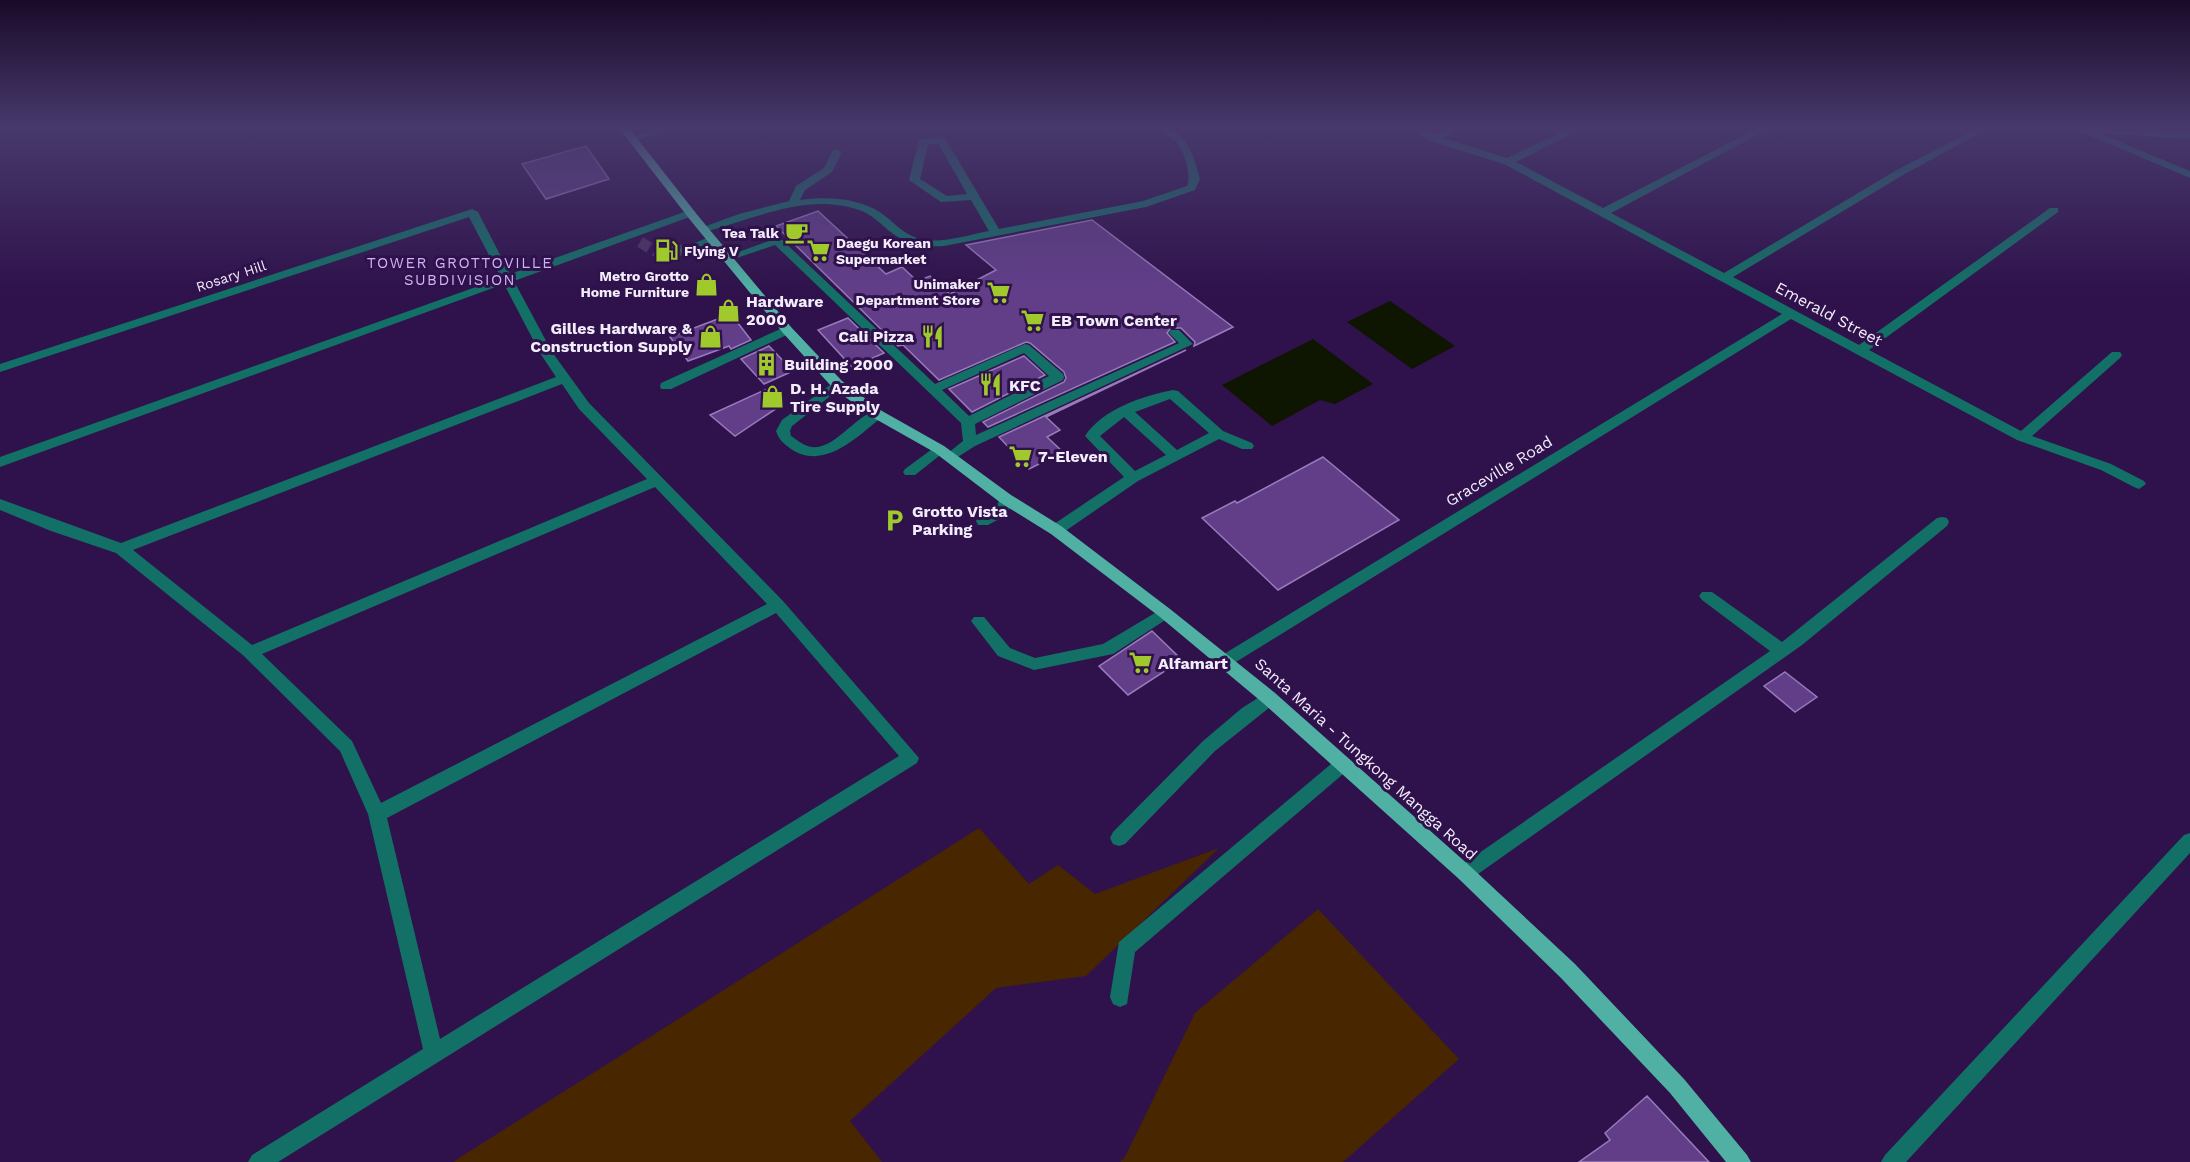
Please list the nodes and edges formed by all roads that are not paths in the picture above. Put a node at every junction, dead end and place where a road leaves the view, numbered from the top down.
1 (666, 182) edge
2 (809, 182) edge
3 (917, 182) edge
4 (967, 182) edge
5 (1194, 182) edge
6 (1547, 182) edge
7 (1661, 182) edge
8 (1882, 182) edge
9 (975, 196) junction
10 (793, 204) junction
11 (2054, 210) dead end
12 (1604, 212) junction
13 (691, 213) junction
14 (708, 234) junction
15 (996, 234) junction
16 (683, 250) tunnel mouth
17 (728, 258) junction
18 (1725, 277) junction
19 (508, 279) junction
20 (1792, 313) junction
21 (787, 330) junction
22 (1175, 333) dead end
23 (1860, 350) junction
24 (2116, 355) dead end
25 (0, 368) edge
26 (563, 378) junction
27 (837, 384) junction
28 (666, 386) dead end
29 (932, 390) junction
30 (1126, 411) junction
31 (877, 414) junction
32 (968, 422) junction
33 (1218, 434) junction
34 (2022, 437) junction
35 (970, 443) junction
36 (1247, 446) dead end
37 (944, 453) junction
38 (1175, 456) junction
39 (0, 462) edge
40 (910, 472) dead end
41 (1133, 478) junction
42 (656, 482) junction
43 (2139, 484) dead end
44 (1006, 499) junction
45 (0, 504) edge
46 (983, 521) dead end
47 (1942, 522) dead end
48 (1056, 530) junction
49 (121, 549) junction
50 (1707, 596) dead end
51 (778, 605) junction
52 (1165, 613) junction
53 (978, 621) dead end
54 (1781, 650) junction
55 (250, 652) junction
56 (1225, 661) junction
57 (1269, 698) junction
58 (1343, 764) junction
59 (377, 814) junction
60 (1119, 838) dead end
61 (2190, 841) edge
62 (1465, 873) junction
63 (1120, 997) dead end
64 (434, 1055) junction
65 (259, 1162) edge
66 (1740, 1162) edge
67 (1892, 1162) edge

1 - 13 main road, Santa Maria - Tungkong Mangga Road
2 - 10 street
3 - 9 street
4 - 9 street
5 - 15 street
6 - 12 street, Emerald Street
7 - 12 street
8 - 18 street
9 - 15 street
10 - 14 street
10 - 15 street
11 - 23 street
12 - 18 street, Emerald Street
13 - 14 main road, Santa Maria - Tungkong Mangga Road
13 - 19 street
14 - 16 street
14 - 17 main road, Santa Maria - Tungkong Mangga Road
17 - 21 main road, Santa Maria - Tungkong Mangga Road
17 - 29 street
18 - 20 street, Emerald Street
19 - 25 street, Rosary Hill
19 - 26 street
19 - 39 street
20 - 23 street, Emerald Street
20 - 56 street, Graceville Road
21 - 27 main road, Santa Maria - Tungkong Mangga Road
21 - 28 street
22 - 35 street
23 - 34 street, Emerald Street
24 - 34 street
26 - 42 street
26 - 49 street
27 - 31 main road, Santa Maria - Tungkong Mangga Road
27 - 31 street
29 - 32 street
29 - 32 street
30 - 33 street
30 - 38 street
30 - 41 street
31 - 37 main road, Santa Maria - Tungkong Mangga Road
32 - 35 street
33 - 36 street
33 - 38 street
34 - 43 street, Emerald Street
35 - 37 street
37 - 40 street
37 - 44 main road, Santa Maria - Tungkong Mangga Road
38 - 41 street
41 - 48 street
42 - 51 street
42 - 55 street
44 - 46 street
44 - 48 main road, Santa Maria - Tungkong Mangga Road
45 - 49 street
47 - 54 street
48 - 52 main road, Santa Maria - Tungkong Mangga Road
49 - 55 street
50 - 54 street
51 - 59 street
51 - 64 street
52 - 53 street
52 - 56 main road, Santa Maria - Tungkong Mangga Road
54 - 62 street
55 - 59 street
56 - 57 main road, Santa Maria - Tungkong Mangga Road
57 - 58 main road, Santa Maria - Tungkong Mangga Road
57 - 60 street
58 - 62 main road, Santa Maria - Tungkong Mangga Road
58 - 63 street
59 - 64 street
61 - 67 street
62 - 66 main road, Santa Maria - Tungkong Mangga Road
64 - 65 street

